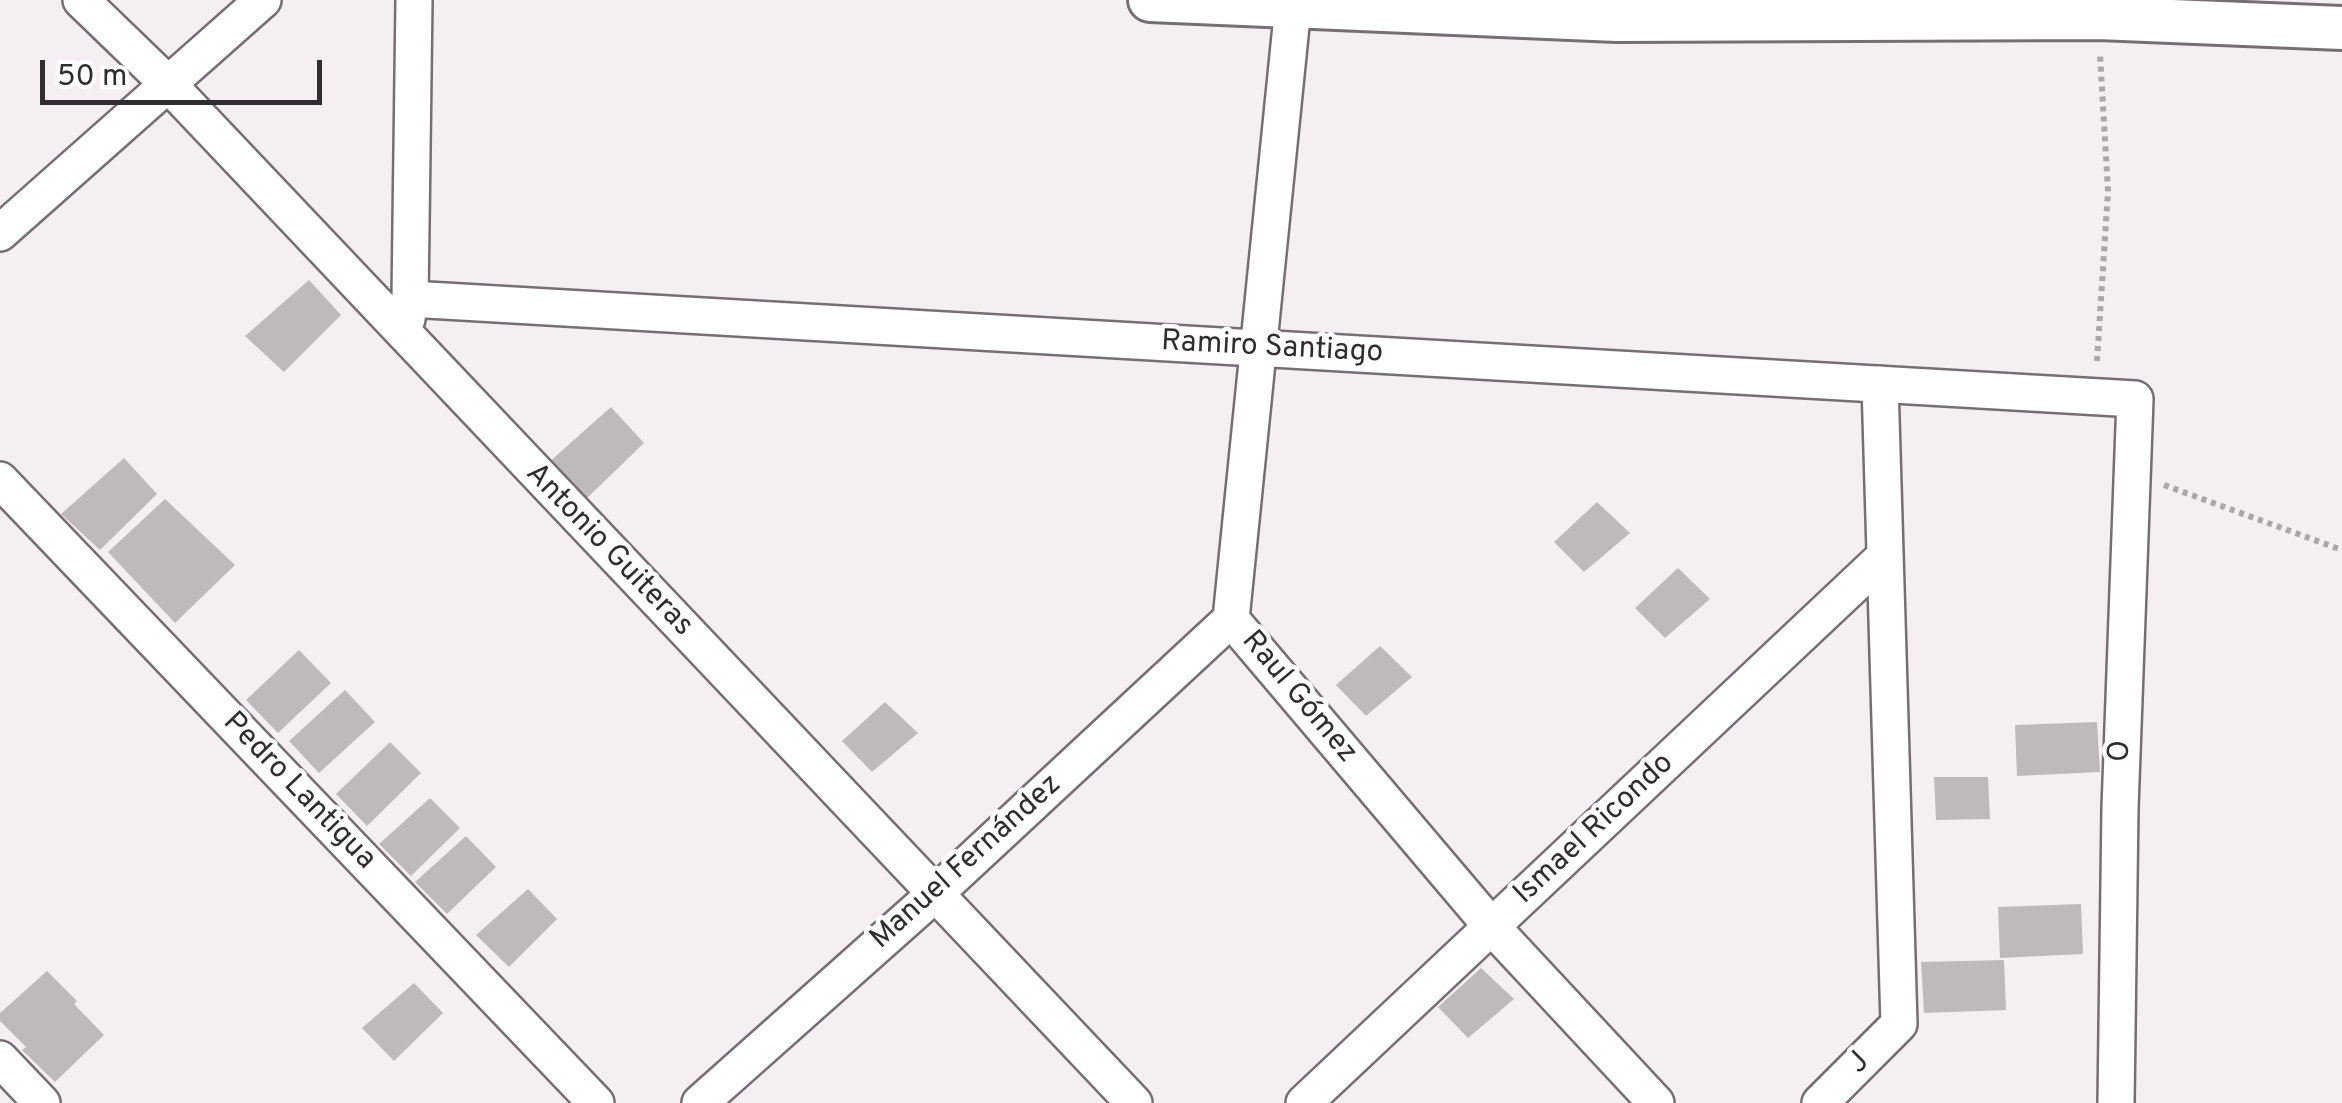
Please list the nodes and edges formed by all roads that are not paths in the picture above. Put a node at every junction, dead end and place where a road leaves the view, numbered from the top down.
1 (80, 0) edge
2 (263, 0) edge
3 (414, 0) edge
4 (1150, 0) edge
5 (1212, 1) edge
6 (1294, 6) junction
7 (1617, 10) edge
8 (2117, 12) edge
9 (2342, 28) edge
10 (168, 84) junction
11 (0, 234) edge
12 (410, 299) junction
13 (404, 336) junction
14 (1258, 348) junction
15 (1880, 384) junction
16 (2135, 399) joint
17 (0, 480) edge
18 (1885, 556) junction
19 (1231, 619) junction
20 (935, 894) junction
21 (1492, 927) junction
22 (0, 1059) edge
23 (42, 1103) edge
24 (596, 1103) edge
25 (700, 1103) edge
26 (1134, 1103) edge
27 (1304, 1103) edge
28 (1656, 1103) edge
29 (1820, 1103) edge
30 (2116, 1103) edge

1 - 10 street, Antonio Guiteras
2 - 10 street
3 - 12 street
4 - 5 street
5 - 6 street
6 - 7 street
6 - 14 street, Raul Gómez
7 - 8 street
8 - 9 street
10 - 11 street
10 - 13 street, Antonio Guiteras
12 - 13 street
12 - 14 street, Ramiro Santiago
13 - 20 street, Antonio Guiteras
14 - 15 street, Ramiro Santiago
14 - 19 street, Raul Gómez
15 - 16 street, Ramiro Santiago
15 - 18 street
16 - 30 street, O
17 - 24 street, Pedro Lantigua
18 - 21 street, Ismael Ricondo
18 - 29 street, J
19 - 20 street, Manuel Fernández
19 - 21 street, Raul Gómez
20 - 25 street, Manuel Fernández
20 - 26 street, Antonio Guiteras
21 - 27 street, Ismael Ricondo
21 - 28 street, Raul Gómez
22 - 23 street

